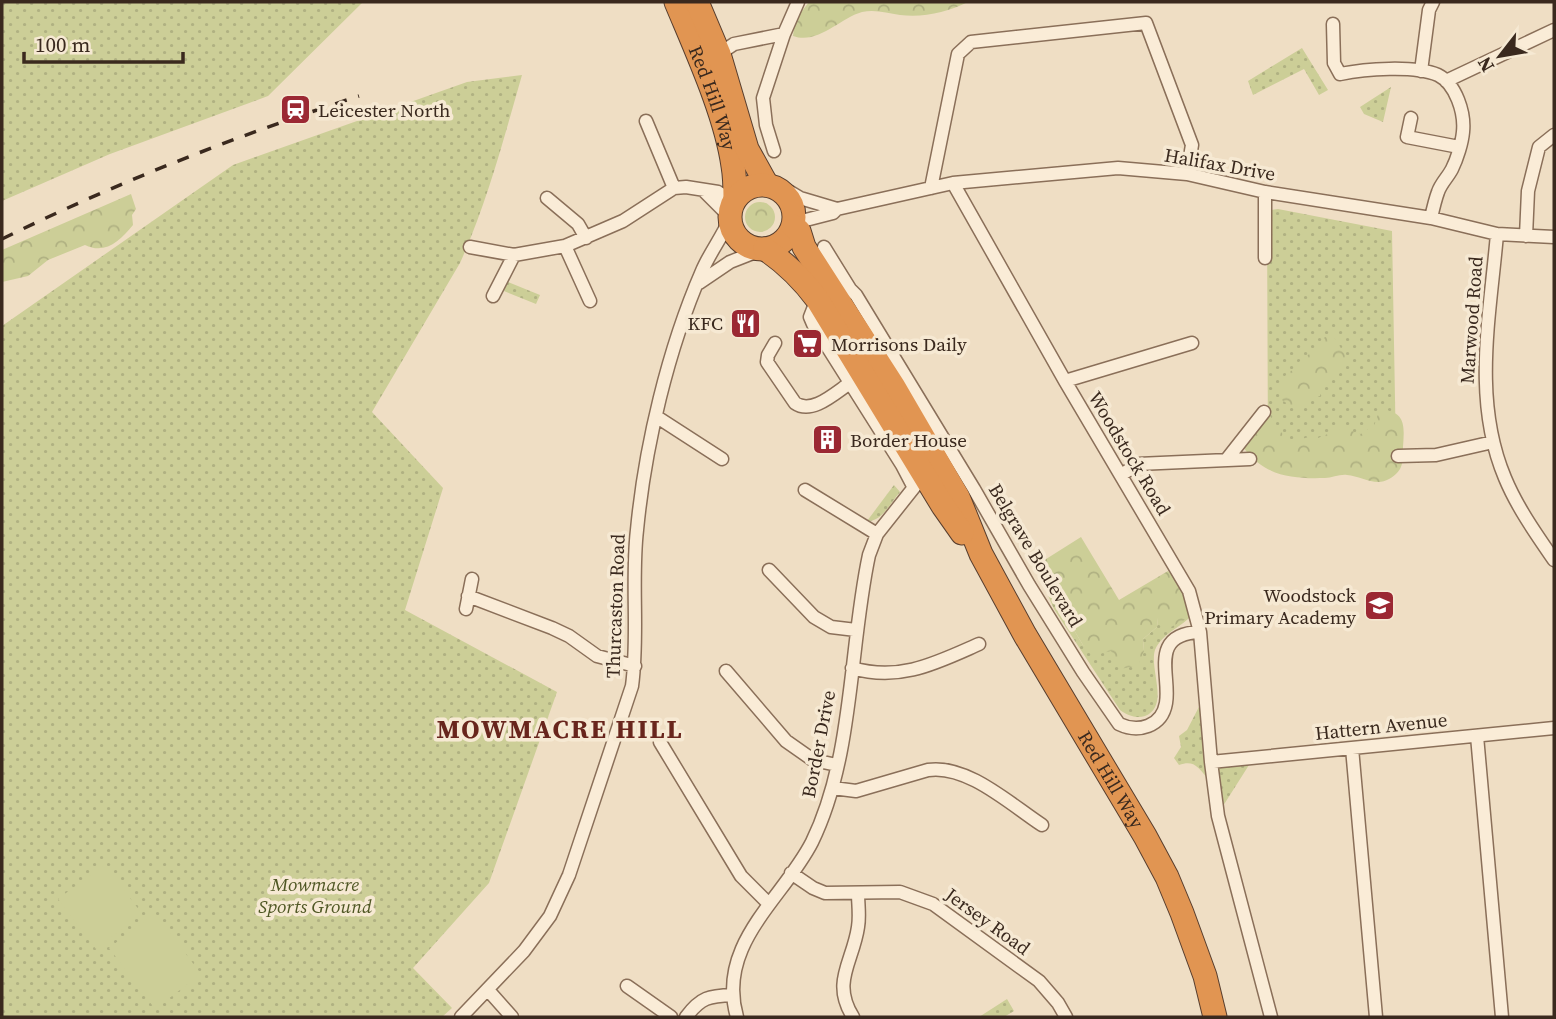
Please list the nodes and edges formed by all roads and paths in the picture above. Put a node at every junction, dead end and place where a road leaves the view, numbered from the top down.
1 (676, 2) edge
2 (697, 2) edge
3 (798, 2) edge
4 (1433, 2) edge
5 (1333, 24) dead end
6 (1554, 30) edge
7 (784, 33) junction
8 (719, 54) junction
9 (1421, 71) junction
10 (1446, 81) junction
11 (1411, 118) dead end
12 (646, 121) dead end
13 (1554, 135) edge
14 (1459, 146) junction
15 (774, 151) dead end
16 (1187, 174) junction
17 (953, 183) junction
18 (674, 188) junction
19 (775, 188) junction
20 (931, 188) junction
21 (1265, 192) junction
22 (547, 198) dead end
23 (732, 209) junction
24 (837, 209) junction
25 (1431, 218) junction
26 (793, 225) junction
27 (1497, 234) junction
28 (1526, 236) junction
29 (1554, 237) edge
30 (586, 238) junction
31 (565, 246) junction
32 (470, 247) dead end
33 (824, 247) dead end
34 (764, 249) junction
35 (514, 254) junction
36 (1265, 258) dead end
37 (699, 283) junction
38 (833, 293) junction
39 (493, 296) dead end
40 (590, 301) dead end
41 (1192, 343) dead end
42 (775, 344) dead end
43 (1065, 381) junction
44 (850, 383) junction
45 (1264, 412) dead end
46 (657, 417) junction
47 (1493, 442) junction
48 (1398, 456) dead end
49 (722, 458) dead end
50 (1227, 459) junction
51 (1250, 459) dead end
52 (925, 474) junction
53 (1121, 475) junction
54 (805, 490) dead end
55 (877, 534) junction
56 (1554, 560) edge
57 (769, 570) dead end
58 (472, 579) dead end
59 (856, 630) junction
60 (1200, 632) junction
61 (979, 645) dead end
62 (635, 666) junction
63 (852, 668) junction
64 (727, 679) dead end
65 (1554, 728) edge
66 (1477, 736) junction
67 (660, 742) dead end
68 (1352, 748) junction
69 (1211, 762) junction
70 (837, 765) junction
71 (833, 788) junction
72 (1042, 825) dead end
73 (791, 873) junction
74 (858, 894) junction
75 (768, 903) junction
76 (627, 986) dead end
77 (488, 990) junction
78 (733, 995) junction
79 (461, 1017) edge
80 (512, 1017) edge
81 (671, 1017) edge
82 (686, 1017) edge
83 (737, 1017) edge
84 (853, 1017) edge
85 (1066, 1017) edge
86 (1215, 1017) edge
87 (1271, 1017) edge
88 (1376, 1017) edge
89 (1502, 1017) edge

1 - 23 highway, Red Hill Way
2 - 8 highway, Red Hill Way
3 - 7 street
4 - 9 street
5 - 9 street
6 - 10 street
7 - 8 street
7 - 15 street
8 - 19 highway, Red Hill Way
9 - 10 street
10 - 14 street
11 - 14 street
12 - 18 street
13 - 28 street
14 - 25 street
16 - 17 street, Halifax Drive
16 - 20 street
16 - 21 street, Halifax Drive
17 - 20 street, Halifax Drive
17 - 43 street, Woodstock Road
18 - 23 street
18 - 30 street
19 - 23 highway
19 - 24 street, Halifax Drive
19 - 26 highway
20 - 24 street, Halifax Drive
21 - 25 street, Halifax Drive
21 - 36 street
22 - 30 street
23 - 34 highway
23 - 37 street
24 - 26 street, Halifax Drive
25 - 27 street, Halifax Drive
26 - 34 highway
26 - 38 highway, Red Hill Way
27 - 28 street, Halifax Drive
27 - 47 street, Marwood Road
28 - 29 street, Halifax Drive
30 - 31 street
31 - 35 street
31 - 40 street
32 - 35 street
33 - 38 street
34 - 37 street
34 - 38 highway, Red Hill Way
35 - 39 street
37 - 46 street, Thurcaston Road
38 - 44 street
38 - 52 highway, Red Hill Way
38 - 60 street, Belgrave Boulevard
41 - 43 street
42 - 44 street
43 - 53 street, Woodstock Road
44 - 52 street
45 - 50 street
46 - 49 street
46 - 62 street, Thurcaston Road
47 - 48 street
47 - 56 street, Marwood Road
50 - 51 street
50 - 53 street
52 - 55 street, Border Drive
52 - 86 highway, Red Hill Way
53 - 60 street, Woodstock Road
54 - 55 street
55 - 59 street, Border Drive
57 - 59 street
58 - 62 street
59 - 63 street, Border Drive
60 - 69 street, Woodstock Road
61 - 63 street
62 - 77 street, Thurcaston Road
63 - 70 street, Border Drive
64 - 70 street
65 - 66 street, Hattern Avenue
66 - 68 street, Hattern Avenue
66 - 89 street
67 - 75 street
68 - 69 street, Hattern Avenue
68 - 88 street
69 - 87 street, Woodstock Road
70 - 71 street, Border Drive
71 - 72 street
71 - 73 street, Border Drive
73 - 74 street, Jersey Road
73 - 75 street, Border Drive
74 - 84 street
74 - 85 street, Jersey Road
75 - 78 street, Border Drive
76 - 81 street
77 - 79 street, Thurcaston Road
77 - 80 street
78 - 82 street
78 - 83 street, Border Drive

